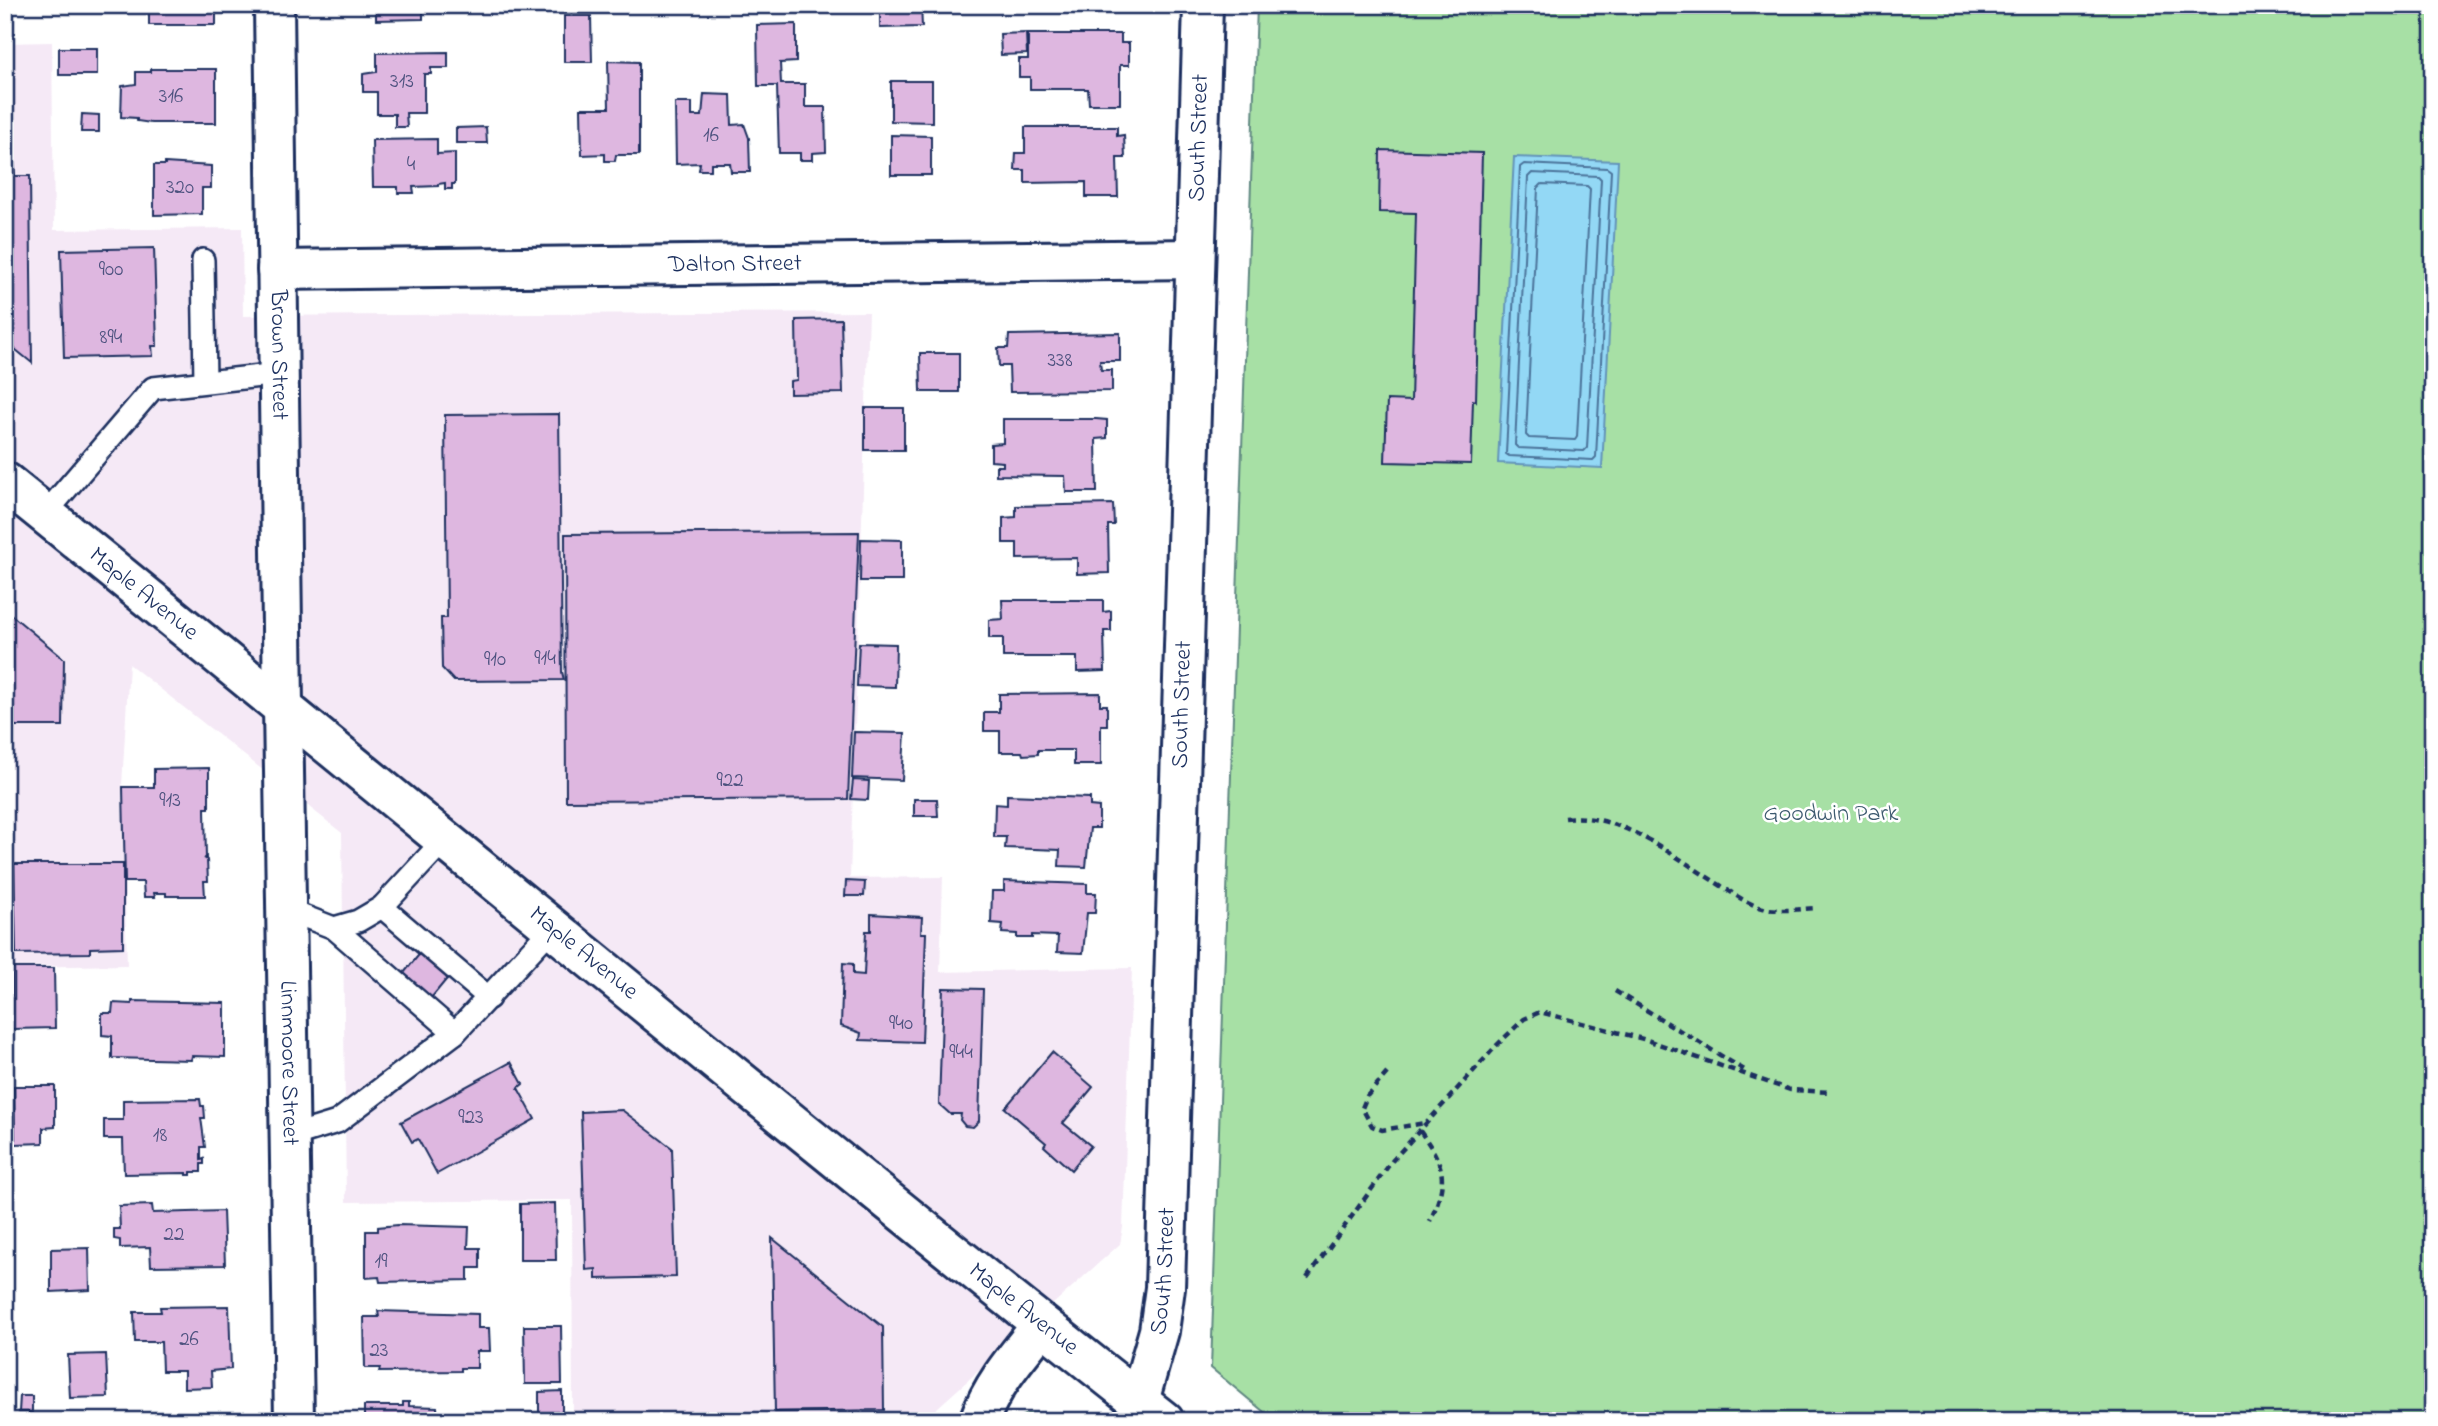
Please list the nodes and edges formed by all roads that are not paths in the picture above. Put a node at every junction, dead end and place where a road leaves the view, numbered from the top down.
1 (274, 5) edge
2 (1203, 5) edge
3 (1195, 259) junction
4 (203, 260) dead end
5 (277, 270) junction
6 (279, 374) junction
7 (205, 381) junction
8 (5, 482) edge
9 (44, 514) junction
10 (283, 706) junction
11 (445, 839) junction
12 (382, 907) junction
13 (285, 909) junction
14 (553, 927) junction
15 (334, 928) junction
16 (489, 998) junction
17 (455, 1032) junction
18 (288, 1136) junction
19 (1042, 1325) junction
20 (1145, 1414) edge
21 (294, 1421) edge
22 (979, 1421) edge

1 - 5 street, Brown Street
2 - 3 street, South Street
3 - 5 street, Dalton Street
3 - 20 street, South Street
4 - 7 lane
5 - 6 street, Brown Street
6 - 7 lane
6 - 10 street, Brown Street
7 - 9 lane
8 - 9 street, Maple Avenue
9 - 10 street, Maple Avenue
10 - 11 street, Maple Avenue
10 - 13 street, Linnmoore Street
11 - 12 lane
11 - 14 street, Maple Avenue
12 - 15 lane
12 - 16 lane
13 - 15 lane
13 - 18 street, Linnmoore Street
14 - 16 lane
14 - 19 street, Maple Avenue
15 - 17 lane
16 - 17 lane
17 - 18 lane
18 - 21 street, Linnmoore Street
19 - 20 street, Maple Avenue
19 - 22 street

